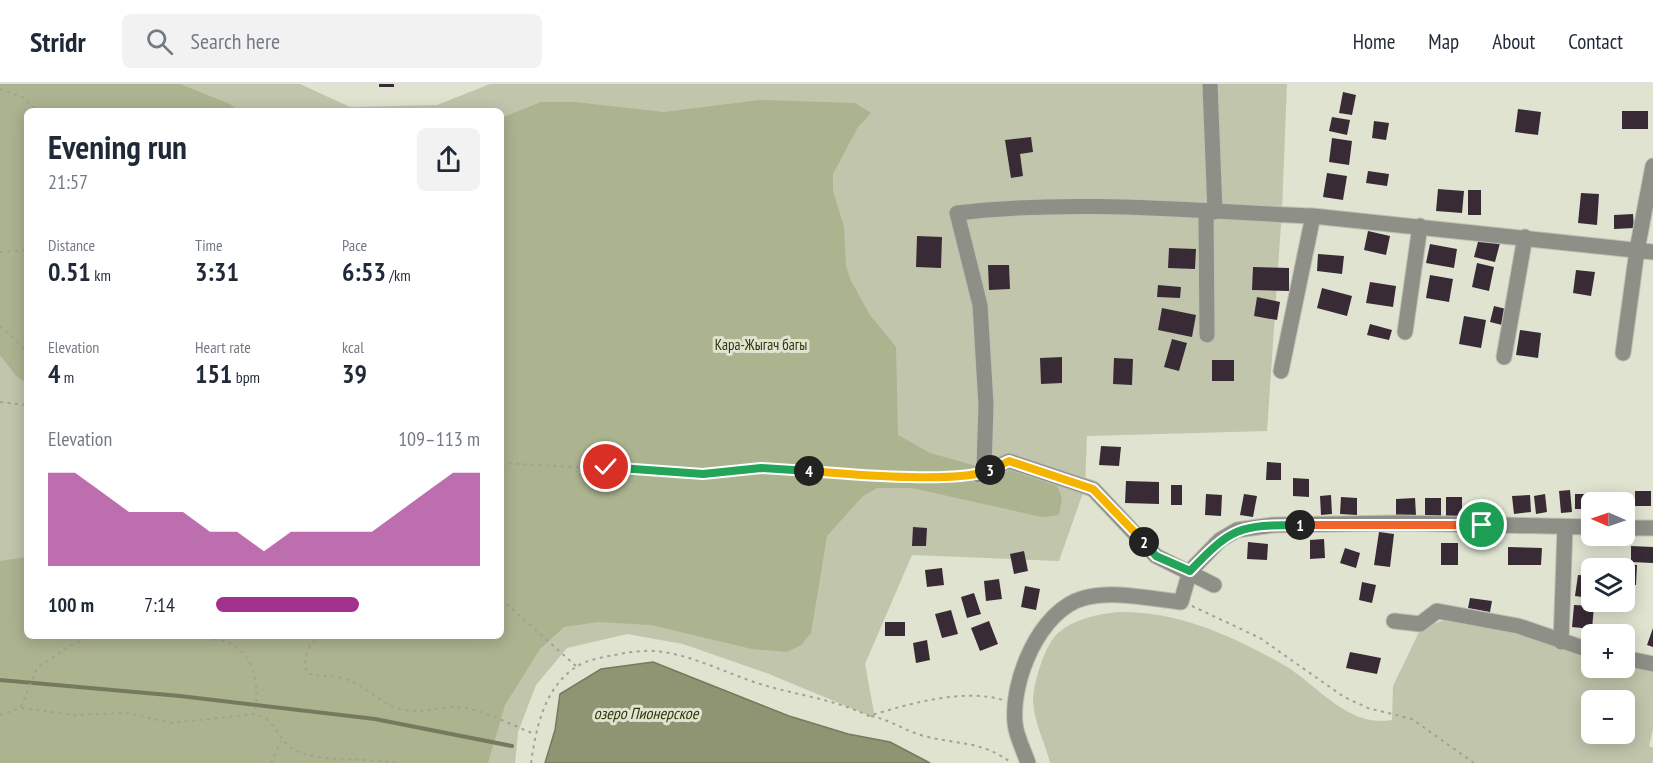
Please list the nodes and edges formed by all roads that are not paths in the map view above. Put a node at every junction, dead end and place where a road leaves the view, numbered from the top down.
1 (1210, 84) edge
2 (1653, 166) edge
3 (1210, 212) junction
4 (1313, 216) junction
5 (1420, 226) junction
6 (1525, 237) junction
7 (1637, 250) junction
8 (1653, 252) edge
9 (1405, 332) dead end
10 (1208, 334) dead end
11 (1623, 353) dead end
12 (1504, 357) dead end
13 (1281, 371) dead end
14 (1565, 527) junction
15 (1581, 527) edge
16 (1635, 528) edge
17 (1653, 528) edge
18 (1190, 571) junction
19 (1214, 585) dead end
20 (1394, 621) dead end
21 (1561, 642) junction
22 (1581, 648) edge
23 (1635, 660) edge
24 (1653, 664) edge
25 (1028, 763) edge

1 - 3 street
2 - 7 street
3 - 4 street
3 - 10 street
3 - 18 street
4 - 5 street
4 - 13 street
5 - 6 street
5 - 9 street
6 - 7 street
6 - 12 street
7 - 8 street
7 - 11 street
14 - 15 street
14 - 18 street
14 - 21 street
16 - 17 street
18 - 19 street
18 - 25 street
20 - 21 street
21 - 22 street
23 - 24 street

